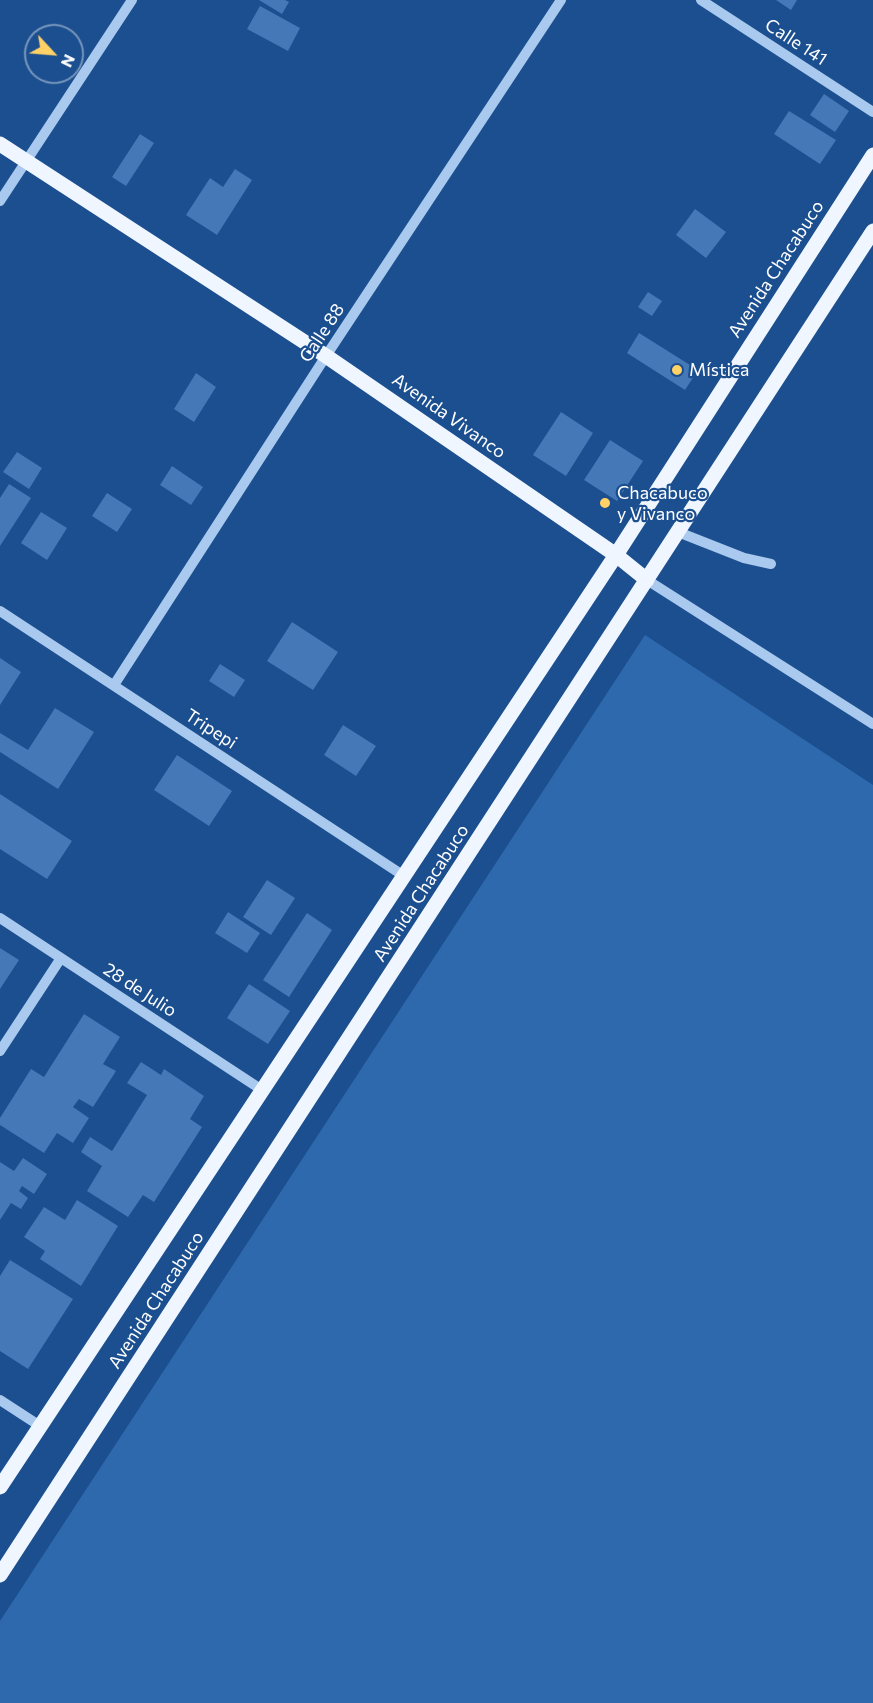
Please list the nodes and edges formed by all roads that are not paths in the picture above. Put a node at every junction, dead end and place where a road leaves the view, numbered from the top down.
1 (132, 0) edge
2 (561, 0) edge
3 (701, 0) edge
4 (873, 112) edge
5 (0, 144) edge
6 (873, 155) edge
7 (26, 161) junction
8 (0, 201) edge
9 (873, 231) edge
10 (326, 356) junction
11 (678, 532) junction
12 (616, 555) junction
13 (771, 564) dead end
14 (647, 580) junction
15 (0, 611) edge
16 (114, 685) junction
17 (873, 724) edge
18 (404, 876) junction
19 (0, 918) edge
20 (61, 958) junction
21 (0, 1051) edge
22 (262, 1090) junction
23 (0, 1400) edge
24 (40, 1426) junction
25 (0, 1486) edge
26 (0, 1575) edge

1 - 7 street
2 - 10 street, Calle 88
3 - 4 street, Calle 141
5 - 7 main road, Avenida Vivanco
6 - 12 main road, Avenida Chacabuco
7 - 8 street
7 - 10 main road, Avenida Vivanco
9 - 11 main road, Avenida Chacabuco
10 - 12 main road, Avenida Vivanco
10 - 16 street, Calle 88
11 - 13 street
11 - 14 main road, Avenida Chacabuco
12 - 14 main road, Avenida Vivanco
12 - 18 main road, Avenida Chacabuco
14 - 17 street, Avenida Vivanco
14 - 26 main road, Avenida Chacabuco
15 - 16 street, Tripepi
16 - 18 street, Tripepi
18 - 22 main road, Avenida Chacabuco
19 - 20 street, 28 de Julio
20 - 21 street
20 - 22 street, 28 de Julio
22 - 24 main road, Avenida Chacabuco
23 - 24 street
24 - 25 main road, Avenida Chacabuco

